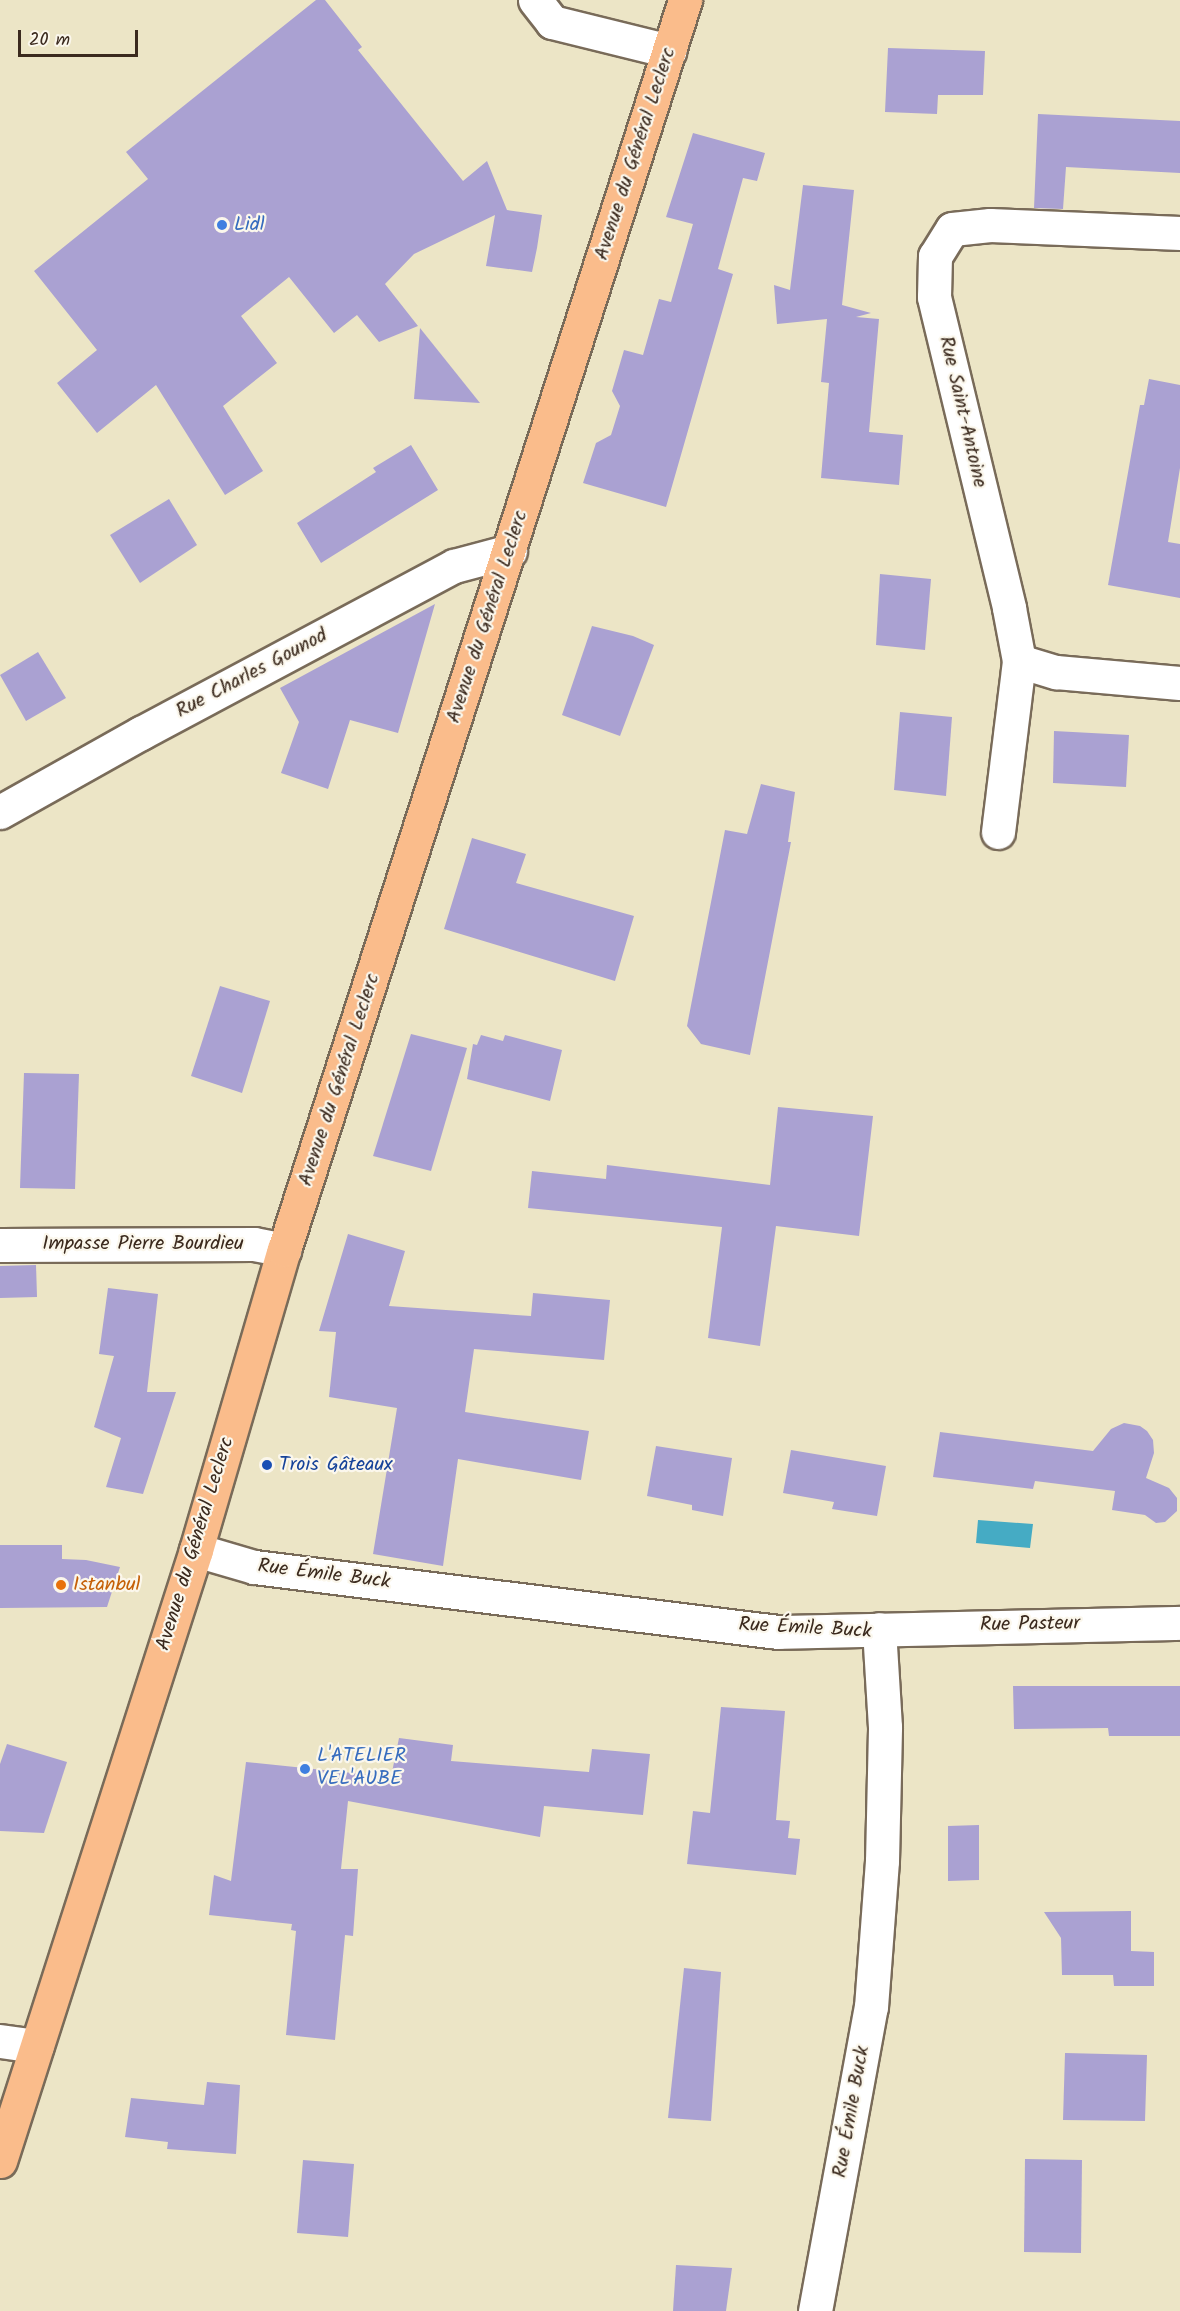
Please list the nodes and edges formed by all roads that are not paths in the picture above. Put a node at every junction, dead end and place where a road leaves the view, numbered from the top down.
1 (535, 0) edge
2 (685, 0) edge
3 (669, 51) junction
4 (1180, 233) edge
5 (510, 551) junction
6 (1019, 661) junction
7 (1180, 683) edge
8 (0, 812) edge
9 (998, 832) dead end
10 (0, 1245) edge
11 (284, 1250) junction
12 (196, 1551) junction
13 (1180, 1623) edge
14 (879, 1629) junction
15 (0, 2041) edge
16 (37, 2046) junction
17 (0, 2161) edge
18 (815, 2311) edge

1 - 3 street
2 - 3 main road, Avenue du Général Leclerc
3 - 5 main road, Avenue du Général Leclerc
4 - 6 street, Rue Saint-Antoine
5 - 8 street, Rue Charles Gounod
5 - 11 main road, Avenue du Général Leclerc
6 - 7 street
6 - 9 street
10 - 11 street, Impasse Pierre Bourdieu
11 - 12 main road, Avenue du Général Leclerc
12 - 14 street, Rue Émile Buck
12 - 16 main road, Avenue du Général Leclerc
13 - 14 street, Rue Pasteur
14 - 18 street, Rue Émile Buck
15 - 16 street
16 - 17 main road, Avenue du Général Leclerc

